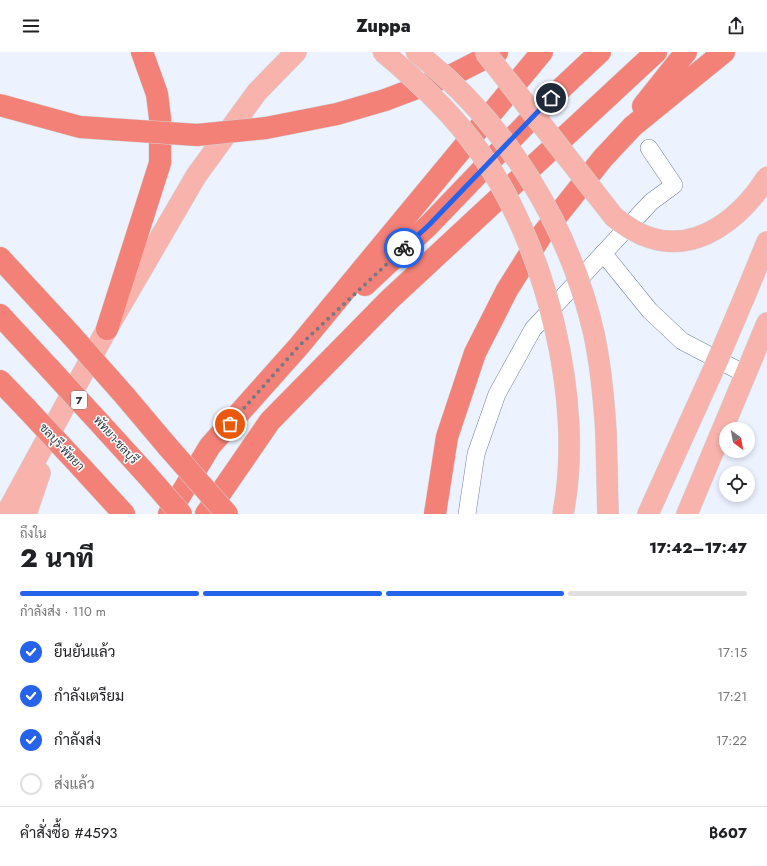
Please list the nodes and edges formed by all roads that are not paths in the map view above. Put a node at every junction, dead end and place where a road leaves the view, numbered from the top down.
1 (142, 52) edge
2 (296, 52) edge
3 (383, 52) edge
4 (416, 52) edge
5 (485, 52) edge
6 (497, 52) edge
7 (542, 52) edge
8 (600, 52) edge
9 (656, 52) edge
10 (686, 52) edge
11 (724, 52) edge
12 (0, 105) edge
13 (649, 148) dead end
14 (603, 158) junction
15 (767, 177) edge
16 (767, 242) edge
17 (603, 253) junction
18 (0, 258) edge
19 (0, 315) edge
20 (767, 323) edge
21 (107, 329) junction
22 (299, 346) junction
23 (715, 366) junction
24 (745, 374) junction
25 (0, 381) edge
26 (62, 413) junction
27 (123, 513) edge
28 (6, 514) edge
29 (26, 514) edge
30 (169, 514) edge
31 (181, 514) edge
32 (206, 514) edge
33 (226, 514) edge
34 (435, 514) edge
35 (467, 514) edge
36 (563, 514) edge
37 (608, 514) edge
38 (648, 514) edge
39 (662, 514) edge
40 (687, 514) edge

1 - 21 highway
2 - 21 main road
3 - 36 main road, bridge
4 - 37 main road, bridge
5 - 15 main road, bridge
6 - 12 highway, bridge
7 - 22 highway
8 - 22 highway
9 - 32 highway
10 - 14 highway
11 - 14 highway
13 - 17 lane
14 - 34 highway
16 - 23 main road, bridge
17 - 24 lane
17 - 35 lane
18 - 33 highway, bridge
19 - 31 highway, พัทยา-ชลบุรี / 7, bridge
20 - 24 main road
21 - 26 main road
22 - 30 highway
23 - 38 main road
23 - 39 main road
24 - 40 main road
25 - 27 highway, ชลบุรี-พัทยา, bridge
26 - 28 main road
26 - 29 main road

